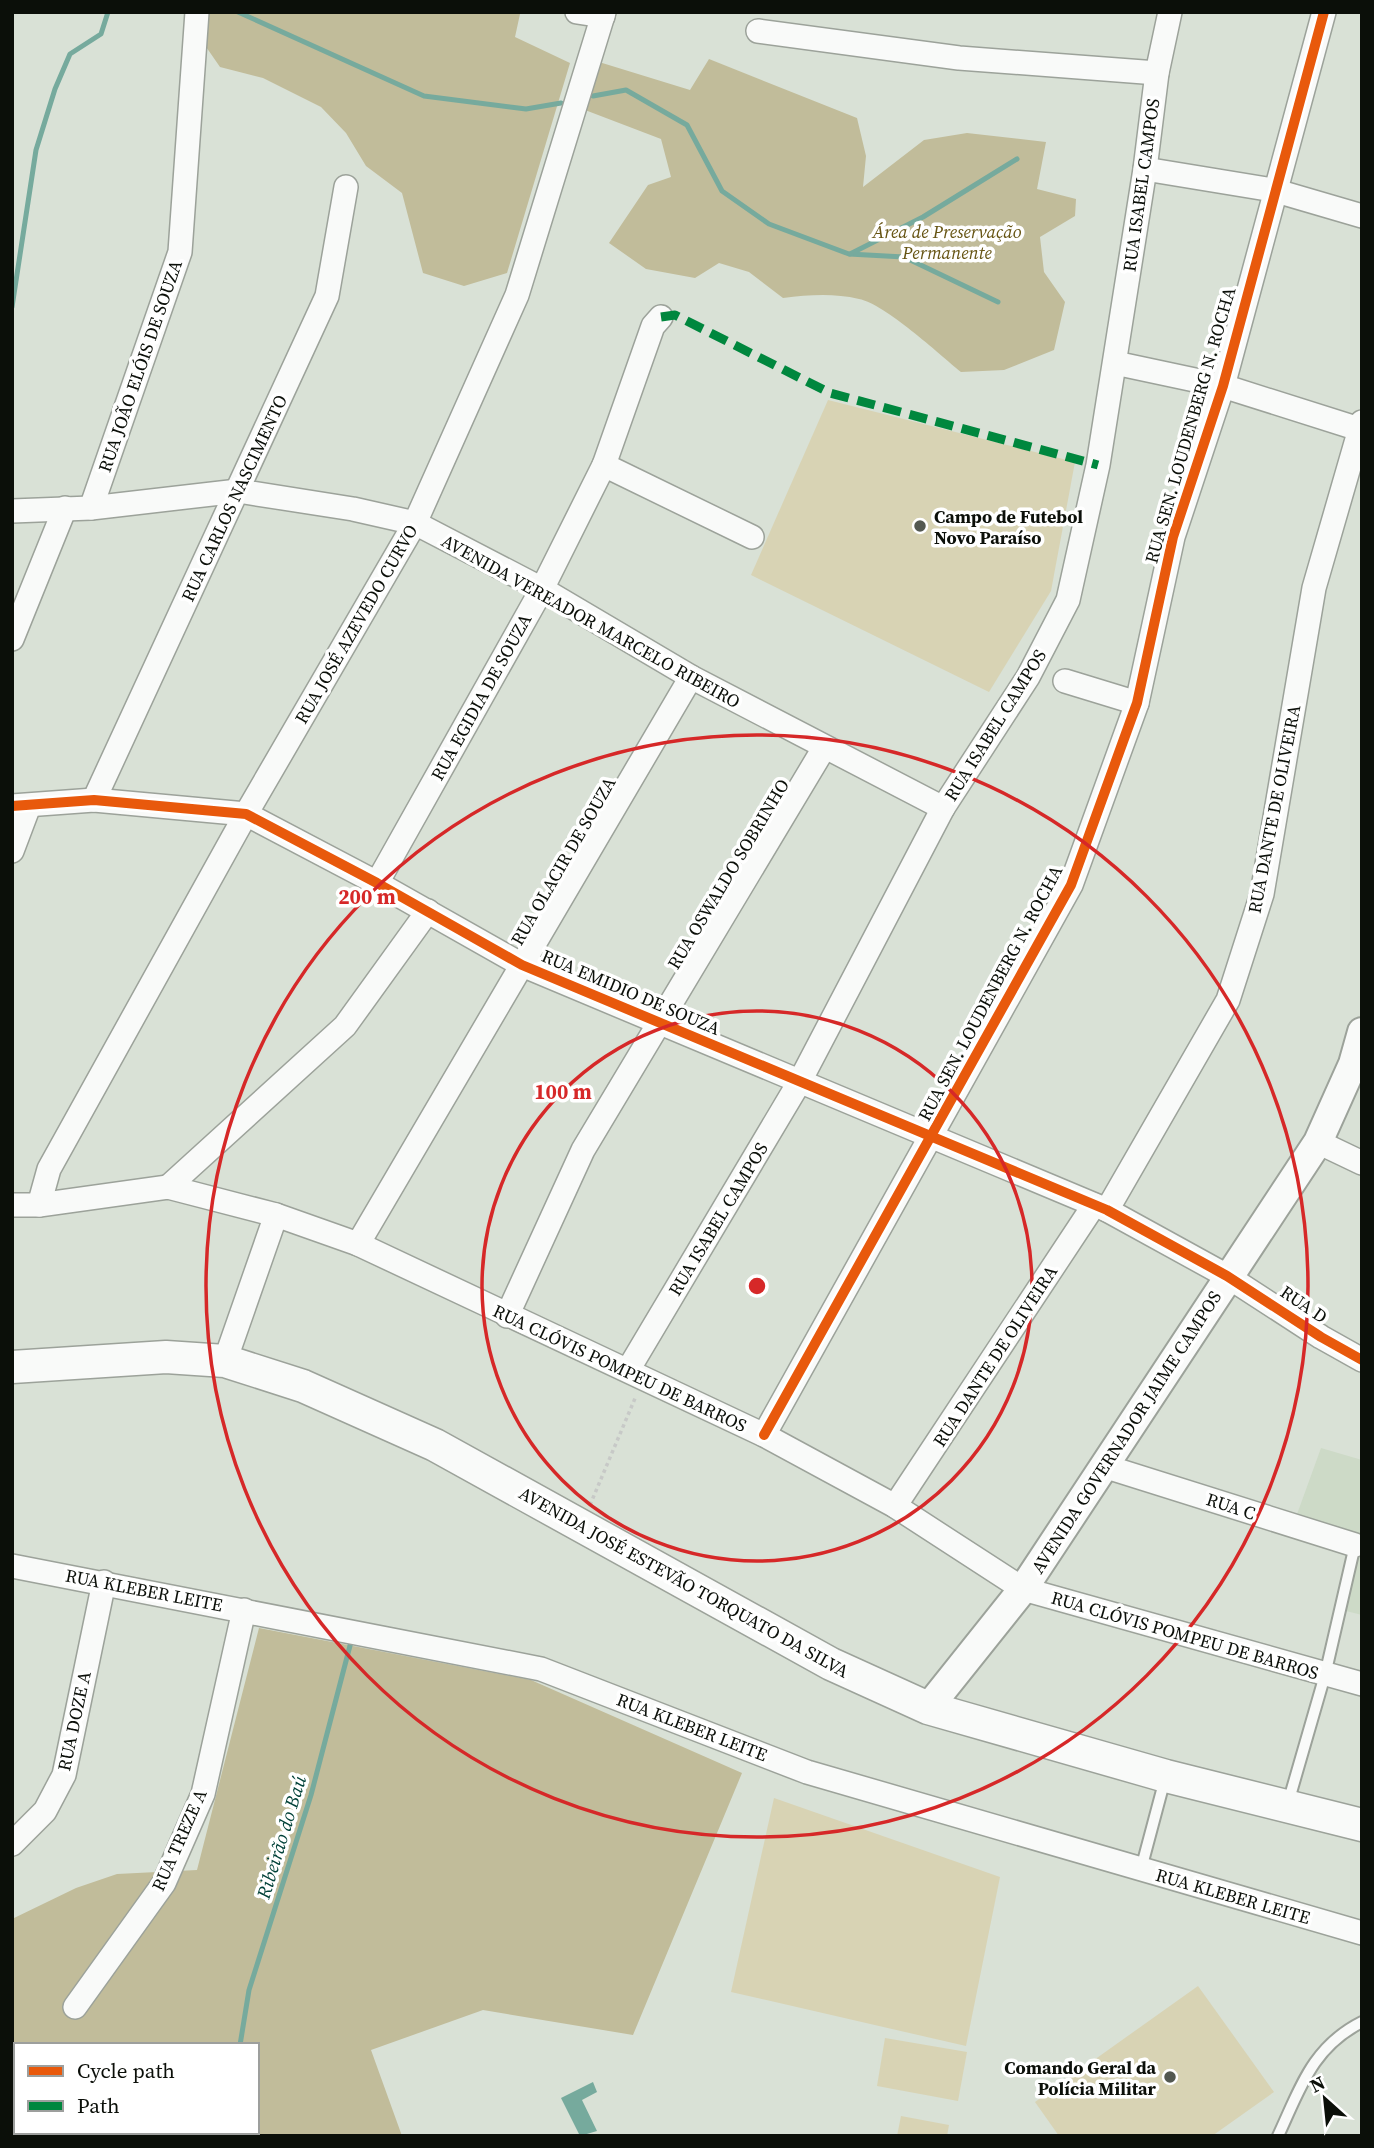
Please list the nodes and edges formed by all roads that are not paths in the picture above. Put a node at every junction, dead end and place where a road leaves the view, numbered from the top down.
1 (197, 12) edge
2 (577, 12) edge
3 (1170, 12) edge
4 (1324, 12) edge
5 (603, 14) edge
6 (758, 31) dead end
7 (1157, 73) junction
8 (1145, 169) junction
9 (346, 187) dead end
10 (1273, 190) junction
11 (1362, 216) edge
12 (661, 317) dead end
13 (1115, 363) junction
14 (1223, 386) junction
15 (1361, 427) edge
16 (604, 465) junction
17 (238, 491) junction
18 (65, 508) junction
19 (90, 508) junction
20 (12, 510) edge
21 (415, 523) junction
22 (752, 537) dead end
23 (542, 589) junction
24 (12, 639) edge
25 (691, 677) junction
26 (1065, 681) dead end
27 (1137, 703) junction
28 (824, 748) junction
29 (94, 800) junction
30 (21, 806) edge
31 (943, 808) junction
32 (246, 814) junction
33 (12, 851) edge
34 (377, 883) junction
35 (428, 911) junction
36 (522, 965) junction
37 (658, 1023) junction
38 (1362, 1032) edge
39 (800, 1082) junction
40 (932, 1136) junction
41 (1318, 1142) junction
42 (1362, 1164) edge
43 (168, 1187) junction
44 (12, 1205) edge
45 (39, 1205) junction
46 (1101, 1208) junction
47 (276, 1215) junction
48 (358, 1244) junction
49 (1227, 1276) junction
50 (507, 1316) junction
51 (1362, 1360) edge
52 (225, 1361) junction
53 (12, 1367) edge
54 (636, 1373) junction
55 (764, 1435) junction
56 (1107, 1467) junction
57 (895, 1506) junction
58 (1355, 1545) joint
59 (12, 1566) edge
60 (104, 1583) junction
61 (1023, 1590) junction
62 (244, 1610) junction
63 (1325, 1675) junction
64 (1362, 1684) edge
65 (928, 1708) junction
66 (1166, 1776) junction
67 (1287, 1807) junction
68 (1362, 1825) edge
69 (12, 1844) edge
70 (1140, 1869) junction
71 (1362, 1933) edge
72 (75, 2007) dead end
73 (1362, 2022) edge
74 (1278, 2136) edge

1 - 19 street, RUA JOÃO ELÓIS DE SOUZA
2 - 5 street
3 - 7 street, RUA ISABEL CAMPOS
4 - 10 street, RUA SEN. LOUDENBERG N. ROCHA
5 - 21 street, RUA JOSÉ AZEVEDO CURVO
6 - 7 street
7 - 8 street, RUA ISABEL CAMPOS
8 - 10 street
8 - 13 street, RUA ISABEL CAMPOS
9 - 17 street, RUA CARLOS NASCIMENTO
10 - 11 street
10 - 14 street, RUA SEN. LOUDENBERG N. ROCHA
12 - 16 street, RUA EGIDIA DE SOUZA
13 - 14 street
13 - 31 street, RUA ISABEL CAMPOS
14 - 15 street
14 - 27 street, RUA SEN. LOUDENBERG N. ROCHA
15 - 46 street, RUA DANTE DE OLIVEIRA
16 - 22 street
16 - 23 street, RUA EGIDIA DE SOUZA
17 - 19 street, AVENIDA VEREADOR MARCELO RIBEIRO
17 - 21 street, AVENIDA VEREADOR MARCELO RIBEIRO
17 - 29 street, RUA CARLOS NASCIMENTO
18 - 19 street, AVENIDA VEREADOR MARCELO RIBEIRO
18 - 20 street, AVENIDA VEREADOR MARCELO RIBEIRO
18 - 24 street
21 - 23 street, AVENIDA VEREADOR MARCELO RIBEIRO
21 - 32 street, RUA JOSÉ AZEVEDO CURVO
23 - 25 street, AVENIDA VEREADOR MARCELO RIBEIRO
23 - 34 street, RUA EGIDIA DE SOUZA
25 - 28 street, AVENIDA VEREADOR MARCELO RIBEIRO
25 - 36 street, RUA OLACIR DE SOUZA
26 - 27 street
27 - 40 street, RUA SEN. LOUDENBERG N. ROCHA
28 - 31 street, AVENIDA VEREADOR MARCELO RIBEIRO
28 - 37 street, RUA OSWALDO SOBRINHO
29 - 30 street, RUA EMIDIO DE SOUZA
29 - 32 street, RUA EMIDIO DE SOUZA
30 - 33 street
31 - 39 street, RUA ISABEL CAMPOS
32 - 34 street, RUA EMIDIO DE SOUZA
32 - 45 street, RUA JOSÉ AZEVEDO CURVO
34 - 35 street, RUA EMIDIO DE SOUZA
35 - 36 street, RUA EMIDIO DE SOUZA
35 - 43 street
36 - 37 street, RUA EMIDIO DE SOUZA
36 - 48 street, RUA OLACIR DE SOUZA
37 - 39 street, RUA EMIDIO DE SOUZA
37 - 50 street, RUA OSWALDO SOBRINHO
38 - 41 street, AVENIDA GOVERNADOR JAIME CAMPOS
39 - 40 street, RUA EMIDIO DE SOUZA
39 - 54 street, RUA ISABEL CAMPOS
40 - 46 street, RUA EMIDIO DE SOUZA
40 - 55 street, RUA SEN. LOUDENBERG N. ROCHA
41 - 42 street
41 - 49 street, AVENIDA GOVERNADOR JAIME CAMPOS
43 - 45 street, RUA CLÓVIS POMPEU DE BARROS
43 - 47 street, RUA CLÓVIS POMPEU DE BARROS
44 - 45 street, RUA CLÓVIS POMPEU DE BARROS
46 - 49 street, RUA EMIDIO DE SOUZA
46 - 57 street, RUA DANTE DE OLIVEIRA
47 - 48 street, RUA CLÓVIS POMPEU DE BARROS
47 - 52 street
48 - 50 street, RUA CLÓVIS POMPEU DE BARROS
49 - 51 street, RUA D
49 - 56 street, AVENIDA GOVERNADOR JAIME CAMPOS
50 - 54 street, RUA CLÓVIS POMPEU DE BARROS
52 - 53 main road, AVENIDA JOSÉ ESTEVÃO TORQUATO DA SILVA
52 - 65 main road, AVENIDA JOSÉ ESTEVÃO TORQUATO DA SILVA
54 - 55 street, RUA CLÓVIS POMPEU DE BARROS
55 - 57 street, RUA CLÓVIS POMPEU DE BARROS
56 - 58 street, RUA C
56 - 61 street, AVENIDA GOVERNADOR JAIME CAMPOS
57 - 61 street, RUA CLÓVIS POMPEU DE BARROS
58 - 63 lane
59 - 60 street, RUA KLEBER LEITE
60 - 62 street, RUA KLEBER LEITE
60 - 69 street, RUA DOZE A
61 - 63 street, RUA CLÓVIS POMPEU DE BARROS
61 - 65 street, AVENIDA GOVERNADOR JAIME CAMPOS
62 - 70 street, RUA KLEBER LEITE
62 - 72 street, RUA TREZE A
63 - 64 street, RUA CLÓVIS POMPEU DE BARROS
63 - 67 lane
65 - 66 main road, AVENIDA JOSÉ ESTEVÃO TORQUATO DA SILVA
66 - 67 main road, AVENIDA JOSÉ ESTEVÃO TORQUATO DA SILVA
66 - 70 lane
67 - 68 main road, AVENIDA JOSÉ ESTEVÃO TORQUATO DA SILVA
70 - 71 street, RUA KLEBER LEITE
73 - 74 lane

